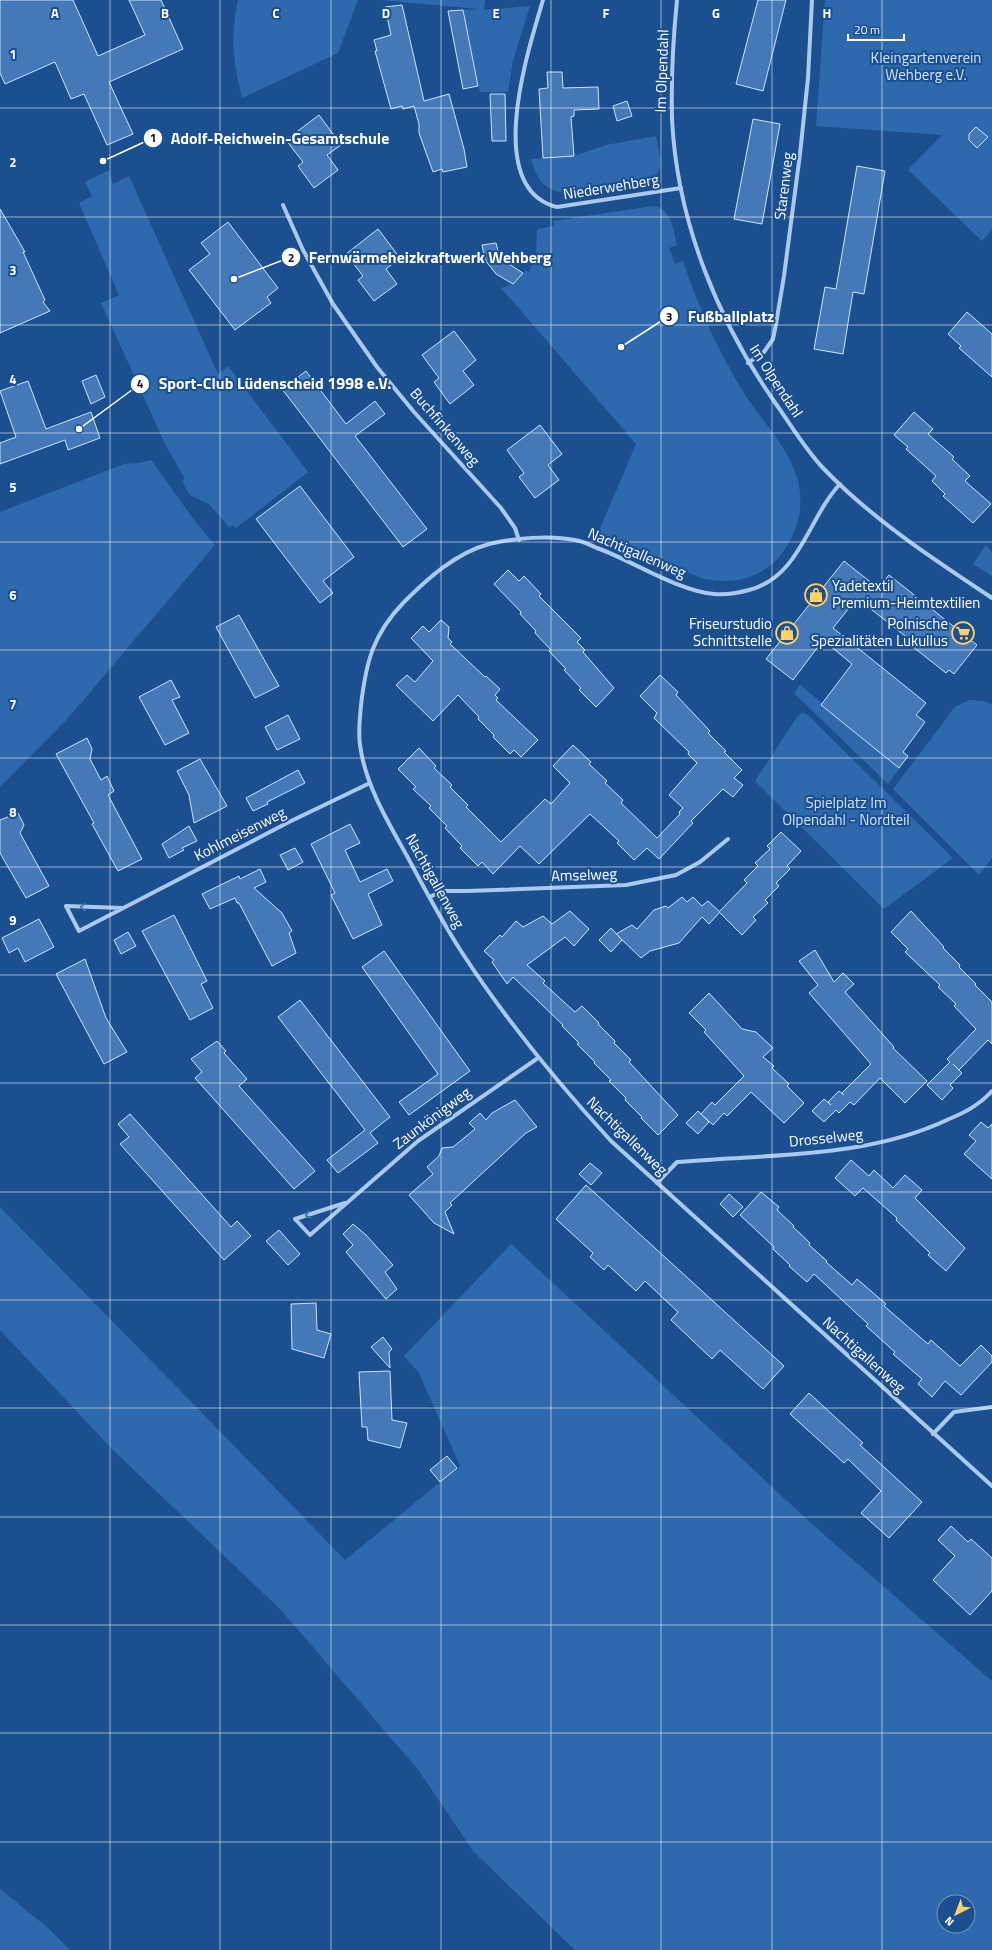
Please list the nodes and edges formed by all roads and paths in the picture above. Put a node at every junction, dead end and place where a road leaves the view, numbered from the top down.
1 (543, 0) edge
2 (677, 0) edge
3 (812, 0) edge
4 (680, 188) junction
5 (283, 205) dead end
6 (748, 362) junction
7 (840, 484) junction
8 (519, 540) junction
9 (992, 598) edge
10 (370, 783) junction
11 (728, 839) dead end
12 (430, 898) junction
13 (122, 908) junction
14 (538, 1058) junction
15 (992, 1091) edge
16 (657, 1183) junction
17 (346, 1203) junction
18 (992, 1407) edge
19 (933, 1434) junction
20 (992, 1486) edge

1 - 4 street, Niederwehberg
2 - 4 street, Im Olpendahl
3 - 6 street, Starenweg
4 - 6 street, Im Olpendahl
5 - 8 street, Buchfinkenweg
6 - 7 street, Im Olpendahl
7 - 8 street, Nachtigallenweg
7 - 9 street, Im Olpendahl
8 - 10 street, Nachtigallenweg
10 - 12 street, Nachtigallenweg
10 - 13 street, Kohlmeisenweg
11 - 12 street, Amselweg
12 - 14 street, Nachtigallenweg
13 -> 13 street, Kohlmeisenweg
14 - 16 street, Nachtigallenweg
14 - 17 street, Zaunkönigweg
15 - 16 street, Drosselweg
16 - 19 street, Nachtigallenweg
17 -> 17 street, Zaunkönigweg
18 - 19 street
19 - 20 street, Nachtigallenweg

